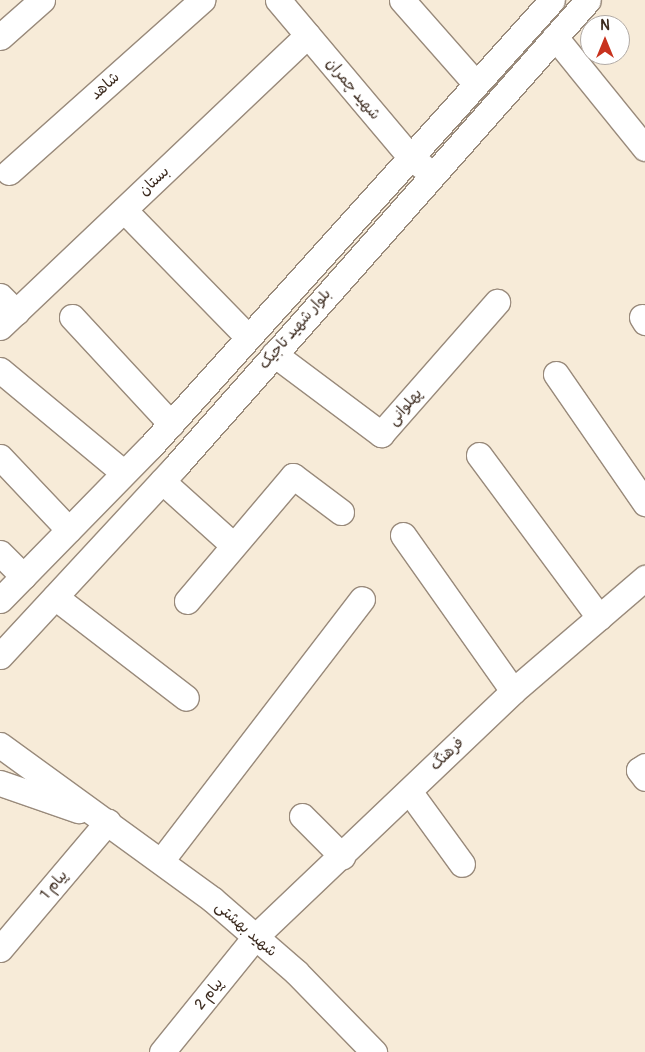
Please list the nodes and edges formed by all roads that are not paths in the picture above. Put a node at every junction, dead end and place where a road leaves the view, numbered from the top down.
1 (42, 0) edge
2 (202, 0) edge
3 (278, 0) edge
4 (402, 0) edge
5 (552, 0) edge
6 (588, 0) edge
7 (308, 35) junction
8 (0, 37) edge
9 (555, 37) junction
10 (476, 84) junction
11 (645, 148) edge
12 (410, 157) junction
13 (8, 172) dead end
14 (432, 174) junction
15 (124, 210) junction
16 (497, 302) dead end
17 (5, 312) edge
18 (72, 317) dead end
19 (248, 337) junction
20 (274, 354) junction
21 (0, 370) edge
22 (556, 374) dead end
23 (170, 424) junction
24 (480, 455) dead end
25 (0, 457) edge
26 (124, 473) junction
27 (162, 481) junction
28 (645, 503) edge
29 (341, 512) dead end
30 (69, 530) junction
31 (403, 535) dead end
32 (233, 545) junction
33 (0, 553) edge
34 (23, 576) junction
35 (645, 578) edge
36 (54, 597) junction
37 (362, 599) dead end
38 (0, 600) edge
39 (187, 601) dead end
40 (600, 616) junction
41 (0, 656) edge
42 (512, 691) junction
43 (186, 698) dead end
44 (0, 744) edge
45 (0, 783) edge
46 (409, 792) junction
47 (302, 816) dead end
48 (107, 820) junction
49 (342, 856) junction
50 (161, 861) junction
51 (462, 864) dead end
52 (256, 937) junction
53 (0, 949) edge
54 (162, 1052) edge
55 (374, 1052) edge

1 - 8 street
2 - 13 street, شاهد
3 - 7 street, شهید چمران
4 - 10 street
5 - 10 street, بلوار شهید تاجیک
6 - 9 street, بلوار شهید تاجیک
7 - 12 street, شهید چمران
7 - 15 street, بستان
9 - 11 street
9 - 14 street, بلوار شهید تاجیک
10 - 12 street, بلوار شهید تاجیک
12 - 14 street, شهید چمران
12 - 19 street, بلوار شهید تاجیک
14 - 20 street, بلوار شهید تاجیک
15 - 17 street, بستان
15 - 19 street
16 - 20 street, پهلوانی
18 - 23 street
19 - 23 street, بلوار شهید تاجیک
20 - 27 street, بلوار شهید تاجیک
21 - 26 street
22 - 28 street
23 - 26 street, بلوار شهید تاجیک
24 - 40 street
25 - 30 street
26 - 30 street, بلوار شهید تاجیک
27 - 32 street
27 - 36 street, بلوار شهید تاجیک
29 - 32 street
30 - 34 street, بلوار شهید تاجیک
31 - 42 street
32 - 39 street
33 - 34 street
34 - 38 street, بلوار شهید تاجیک
35 - 40 street, فرهنگ
36 - 41 street, بلوار شهید تاجیک
36 - 43 street
37 - 50 street
40 - 42 street, فرهنگ
42 - 46 street, فرهنگ
44 - 48 street, شهید بهشتی
45 - 48 street, شهید بهشتی
46 - 49 street, فرهنگ
46 - 51 street
47 - 49 street
48 - 50 street, شهید بهشتی
48 - 53 street, پیام 1
49 - 52 street, فرهنگ
50 - 52 street, شهید بهشتی
52 - 54 street, پیام 2
52 - 55 street, شهید بهشتی

